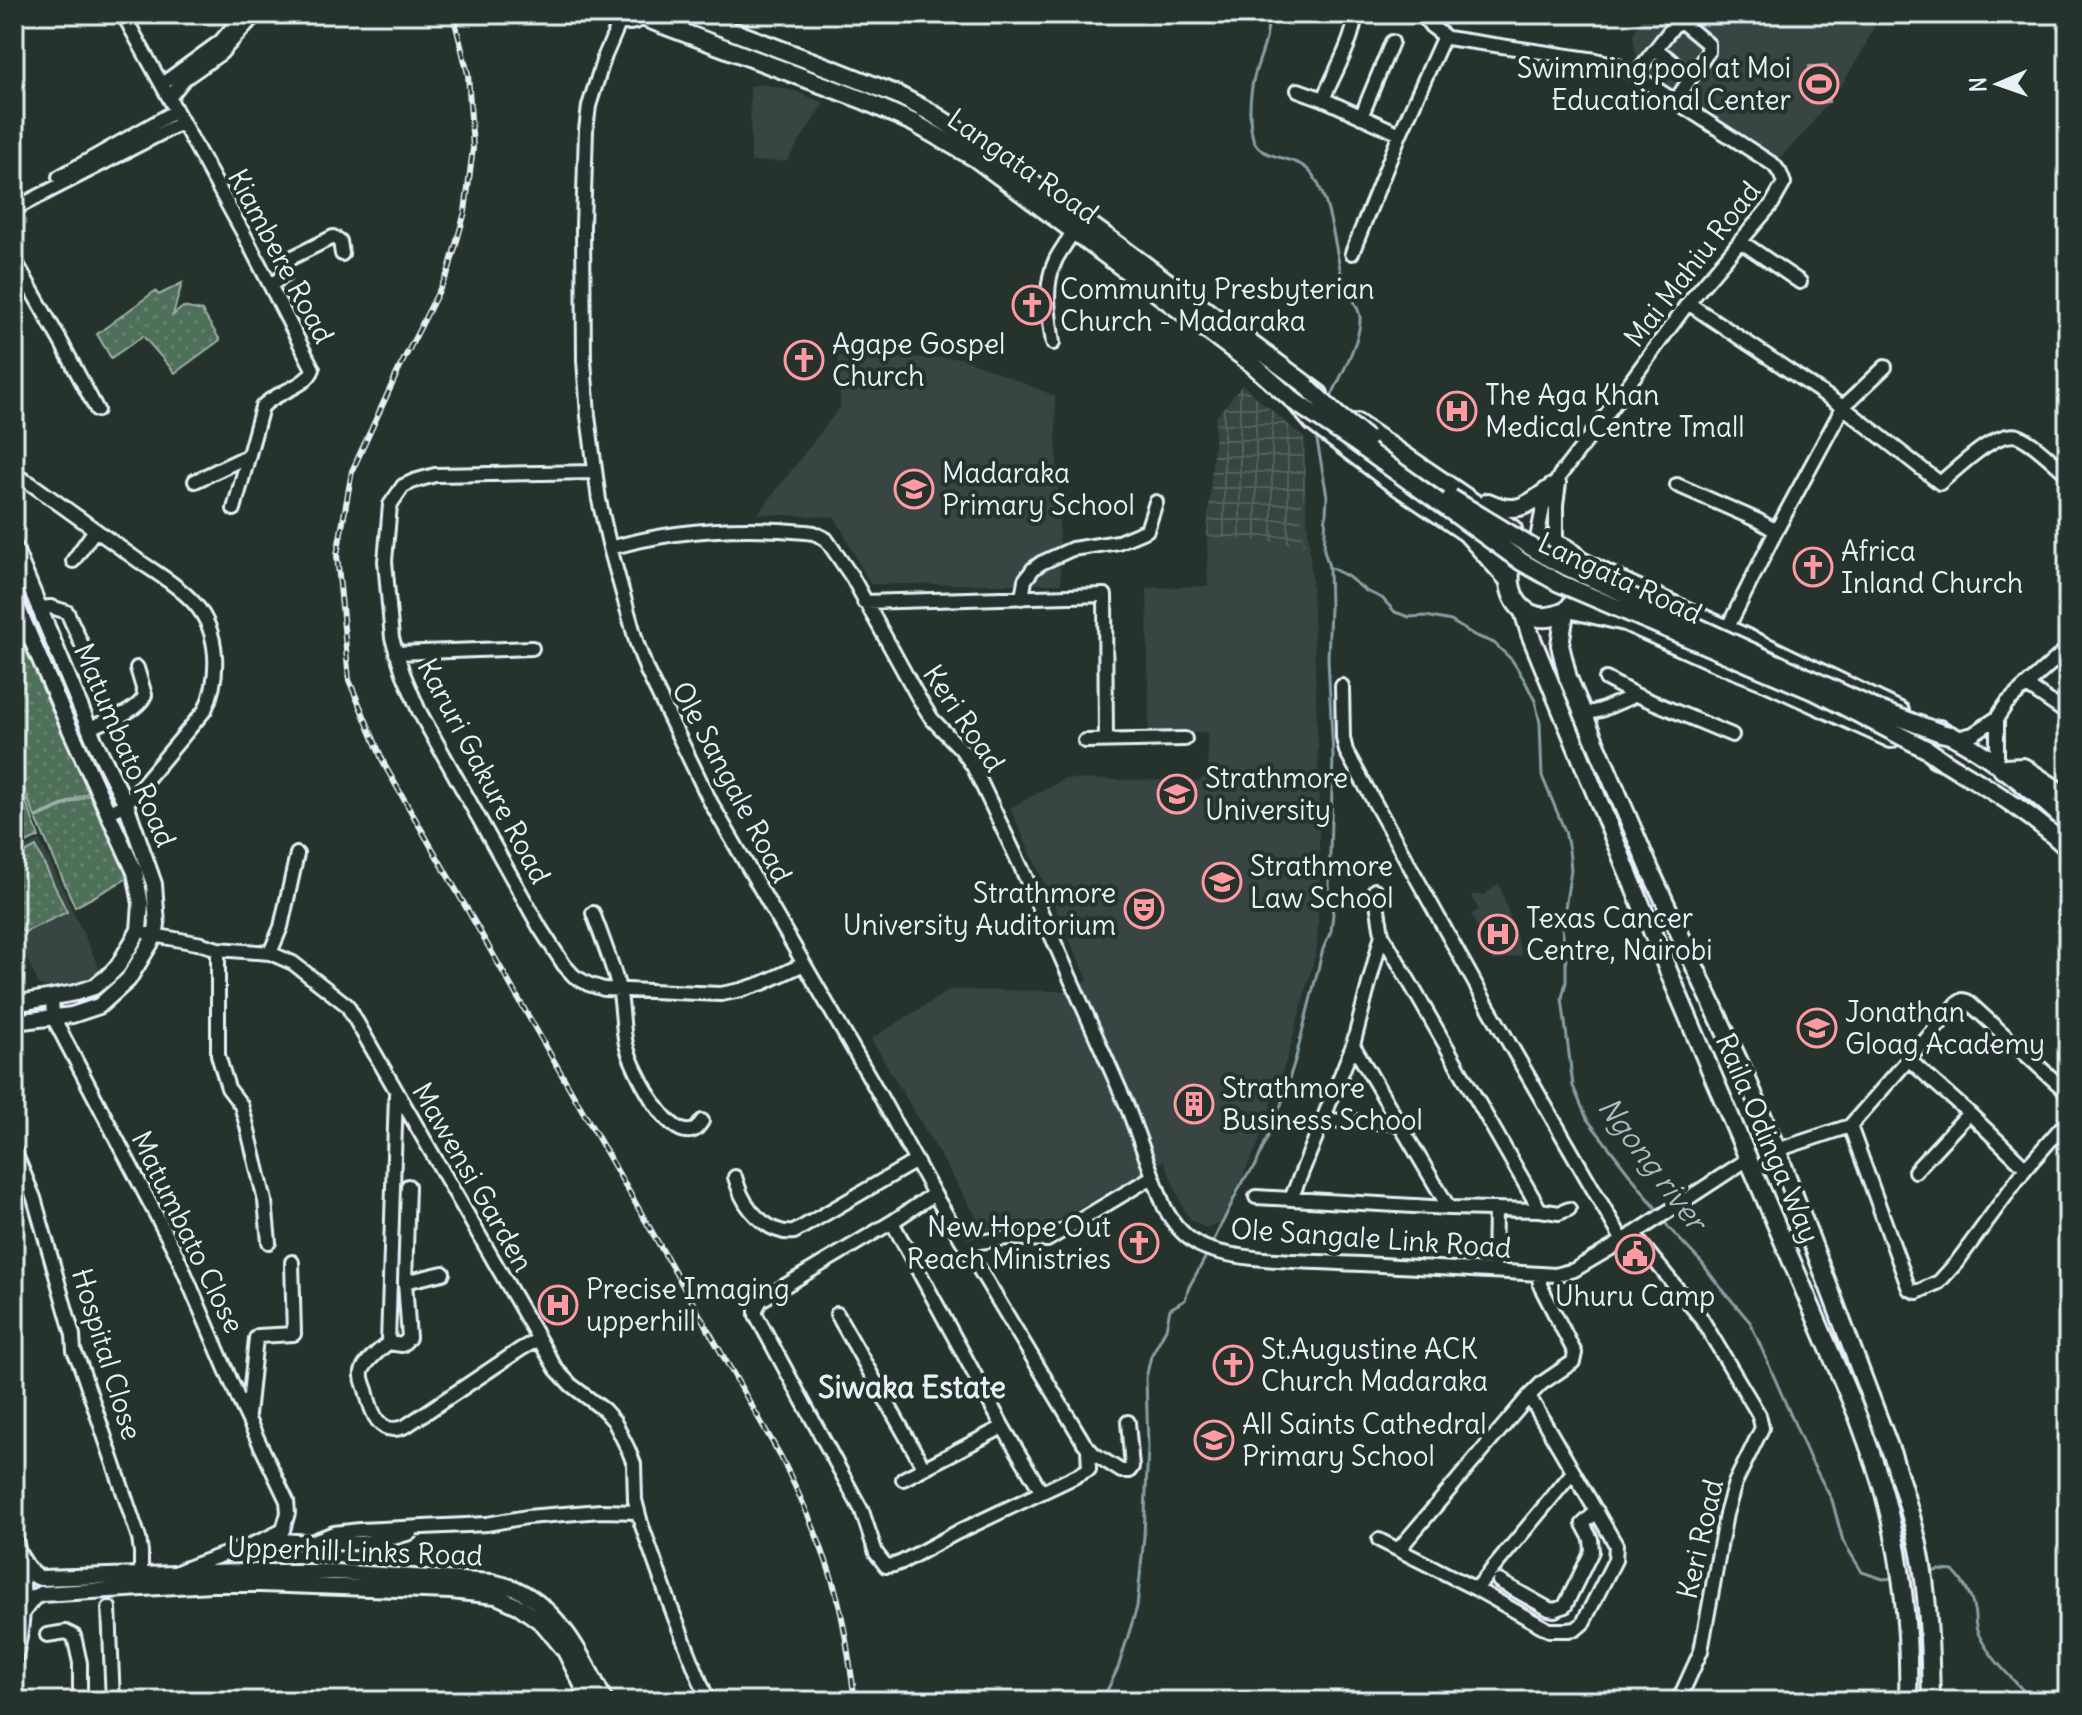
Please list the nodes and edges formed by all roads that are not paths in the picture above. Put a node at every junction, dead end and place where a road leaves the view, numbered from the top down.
1 (123, 14) edge
2 (244, 14) edge
3 (256, 14) edge
4 (604, 14) edge
5 (687, 14) edge
6 (1355, 14) edge
7 (1422, 14) edge
8 (644, 16) edge
9 (1675, 17) edge
10 (620, 21) junction
11 (1444, 36) junction
12 (1392, 42) dead end
13 (1656, 49) junction
14 (1635, 75) junction
15 (1691, 76) junction
16 (162, 84) junction
17 (1298, 90) dead end
18 (169, 98) junction
19 (1323, 99) junction
20 (1676, 100) junction
21 (178, 117) junction
22 (1361, 117) junction
23 (1400, 134) junction
24 (14, 203) edge
25 (14, 209) edge
26 (1074, 231) junction
27 (1740, 241) junction
28 (1352, 253) dead end
29 (342, 254) dead end
30 (14, 259) edge
31 (1800, 282) dead end
32 (271, 285) junction
33 (1688, 303) junction
34 (1053, 343) dead end
35 (1885, 367) dead end
36 (1307, 387) junction
37 (1843, 407) junction
38 (97, 410) dead end
39 (1314, 421) junction
40 (248, 456) junction
41 (594, 472) junction
42 (14, 475) edge
43 (2068, 475) edge
44 (1439, 479) junction
45 (195, 481) dead end
46 (1556, 481) junction
47 (1677, 485) dead end
48 (1156, 502) dead end
49 (234, 509) dead end
50 (95, 530) junction
51 (1776, 531) junction
52 (1556, 544) junction
53 (1534, 545) junction
54 (14, 547) edge
55 (610, 548) junction
56 (1576, 558) junction
57 (73, 561) dead end
58 (1509, 581) junction
59 (1022, 598) junction
60 (864, 602) junction
61 (16, 605) edge
62 (37, 606) junction
63 (1522, 608) junction
64 (1567, 610) junction
65 (1727, 629) junction
66 (82, 645) dead end
67 (532, 648) dead end
68 (2068, 648) edge
69 (57, 652) junction
70 (396, 653) junction
71 (39, 659) junction
72 (137, 668) dead end
73 (1606, 679) dead end
74 (1342, 686) dead end
75 (2027, 686) junction
76 (1636, 695) junction
77 (1585, 714) junction
78 (2068, 714) edge
79 (1997, 718) junction
80 (87, 724) junction
81 (69, 727) junction
82 (1732, 735) dead end
83 (1954, 736) junction
84 (1185, 739) dead end
85 (1085, 741) dead end
86 (1106, 741) junction
87 (1945, 762) junction
88 (2000, 767) junction
89 (2068, 798) edge
90 (126, 804) junction
91 (107, 813) junction
92 (2068, 823) edge
93 (137, 835) junction
94 (121, 843) junction
95 (2068, 849) edge
96 (297, 854) dead end
97 (1375, 890) dead end
98 (593, 913) dead end
99 (139, 930) junction
100 (1382, 934) junction
101 (155, 936) junction
102 (218, 949) junction
103 (270, 953) junction
104 (804, 964) junction
105 (1693, 964) junction
106 (1670, 975) junction
107 (619, 990) junction
108 (52, 997) junction
109 (14, 1004) edge
110 (53, 1017) junction
111 (14, 1022) edge
112 (1353, 1045) junction
113 (1908, 1059) junction
114 (396, 1093) junction
115 (2068, 1093) edge
116 (1969, 1113) junction
117 (1323, 1120) junction
118 (2068, 1120) edge
119 (702, 1121) dead end
120 (1400, 1123) junction
121 (1850, 1126) junction
122 (14, 1150) edge
123 (1777, 1150) junction
124 (1748, 1159) junction
125 (916, 1161) junction
126 (2026, 1168) junction
127 (1915, 1171) dead end
128 (735, 1177) dead end
129 (1152, 1177) junction
130 (408, 1186) dead end
131 (934, 1194) junction
132 (1256, 1197) dead end
133 (1291, 1199) junction
134 (1449, 1208) junction
135 (1495, 1209) junction
136 (1569, 1209) dead end
137 (1540, 1210) junction
138 (892, 1222) junction
139 (1628, 1238) junction
140 (269, 1242) dead end
141 (966, 1244) junction
142 (292, 1262) dead end
143 (1494, 1271) junction
144 (443, 1273) dead end
145 (1540, 1274) junction
146 (405, 1282) junction
147 (837, 1314) dead end
148 (1843, 1328) junction
149 (1824, 1337) junction
150 (539, 1339) junction
151 (388, 1343) junction
152 (1529, 1396) junction
153 (248, 1418) junction
154 (1128, 1422) dead end
155 (1003, 1427) junction
156 (1088, 1449) junction
157 (924, 1468) junction
158 (1573, 1472) junction
159 (903, 1479) dead end
160 (1041, 1491) junction
161 (1597, 1511) junction
162 (638, 1512) junction
163 (14, 1537) edge
164 (267, 1539) junction
165 (1379, 1540) dead end
166 (1399, 1549) junction
167 (18, 1553) junction
168 (175, 1573) junction
169 (142, 1581) junction
170 (1499, 1581) dead end
171 (1476, 1589) junction
172 (109, 1608) dead end
173 (23, 1611) junction
174 (47, 1635) dead end
175 (14, 1659) edge
176 (80, 1701) edge
177 (113, 1701) edge
178 (590, 1701) edge
179 (605, 1701) edge
180 (708, 1701) edge
181 (1676, 1701) edge
182 (1908, 1701) edge
183 (1931, 1701) edge

1 - 16 street, Kiambere Road
2 - 16 street
3 - 18 street
4 - 10 main road
5 - 36 main road, Langata Road
6 - 19 street
7 - 11 street
8 - 10 main road
8 - 26 main road, Langata Road
9 - 13 street
9 - 15 street
10 - 41 street, Ole Sangale Road
11 - 14 street, Mai Mahiu Road
11 - 23 street
12 - 22 street
13 - 14 street
13 - 15 street
14 - 20 street, Mai Mahiu Road
15 - 20 street
16 - 18 street, Kiambere Road
17 - 19 street
18 - 21 street, Kiambere Road
19 - 22 street
20 - 27 street, Mai Mahiu Road
21 - 24 street
21 - 25 street
21 - 32 street, Kiambere Road
22 - 23 street
23 - 28 street
26 - 34 street
26 - 39 main road, Langata Road
27 - 31 street
27 - 33 street, Mai Mahiu Road
29 - 32 street
30 - 38 street
32 - 40 street, Kiambere Road
33 - 37 street
33 - 46 street, Mai Mahiu Road
35 - 37 street
36 - 44 main road, Langata Road
36 - 83 main road, Langata Road, bridge
37 - 43 street
37 - 51 street
39 - 58 main road, Langata Road
39 - 87 main road, Langata Road, bridge
40 - 45 street
40 - 49 street, Kiambere Road
41 - 55 street, Ole Sangale Road
41 - 70 street, Karuri Gakure Road
42 - 50 street
44 - 46 main road
44 - 53 main road, Langata Road
46 - 52 street
46 - 53 street
47 - 51 street
48 - 59 street
50 - 57 street
50 - 90 street
51 - 65 street
52 - 53 main road
52 - 56 main road
53 - 58 main road
54 - 62 street, Matumbato Road
55 - 60 street, Keri Road
55 - 104 street, Ole Sangale Road
56 - 64 main road
56 - 65 main road, Langata Road
58 - 63 main road
59 - 60 street
59 - 86 street
60 - 129 street, Keri Road
61 - 62 street
61 - 71 street, Matumbato Road
62 - 66 street
62 - 69 street, Matumbato Road
63 - 64 main road
63 - 106 main road, Raila Odinga Way
64 - 77 main road, Raila Odinga Way
64 - 87 main road, Langata Road
65 - 83 main road, Langata Road
67 - 70 street
68 - 75 street
69 - 71 street
69 - 80 street, Matumbato Road
70 - 107 street, Karuri Gakure Road
71 - 81 street, Matumbato Road
72 - 80 street
73 - 76 street
74 - 139 street, Keri Road
75 - 78 street
75 - 79 street
76 - 77 street
76 - 82 street
77 - 105 main road, Raila Odinga Way
79 - 83 street
79 - 88 street
80 - 81 street
80 - 90 street, Matumbato Road
81 - 91 street, Matumbato Road
83 - 88 main road, Langata Road
84 - 86 street
85 - 86 street
87 - 95 main road, Langata Road
88 - 89 main road
88 - 92 main road, Langata Road
90 - 91 street
90 - 93 street, Matumbato Road
91 - 94 street, Matumbato Road
93 - 94 street
93 - 101 street, Matumbato Road
94 - 99 street, Matumbato Road
96 - 103 street
97 - 100 street
98 - 107 street
99 - 101 street, Mawensi Garden
99 - 108 street, Matumbato Road
100 - 112 street
100 - 137 street
101 - 102 street, Mawensi Garden
101 - 110 street
102 - 103 street, Mawensi Garden
102 - 140 street
103 - 114 street, Mawensi Garden
104 - 107 street, Karuri Gakure Road
104 - 125 street, Ole Sangale Road
105 - 106 main road
105 - 123 main road, Raila Odinga Way
106 - 124 main road, Raila Odinga Way
107 - 119 street
108 - 109 street, Matumbato Road
108 - 110 street, Matumbato Close
110 - 111 street
110 - 153 street, Matumbato Close
112 - 117 street
112 - 120 street
113 - 115 street
113 - 116 street
113 - 121 street
114 - 150 street, Mawensi Garden
114 - 151 street
116 - 126 street
116 - 127 street
117 - 120 street
117 - 133 street
118 - 126 street
120 - 134 street
121 - 123 street
121 - 126 street
122 - 169 street, Hospital Close
123 - 148 main road, Raila Odinga Way
124 - 139 street, Ole Sangale Link Road
124 - 149 main road, Raila Odinga Way
125 - 128 street
125 - 131 street, Ole Sangale Road
129 - 141 street
129 - 143 street, Ole Sangale Link Road
130 - 146 street
131 - 138 street
131 - 141 street, Ole Sangale Road
132 - 133 street
133 - 134 street
134 - 135 street
135 - 137 street
135 - 143 street
136 - 137 street
138 - 155 street
138 - 160 street
139 - 145 street, Ole Sangale Link Road
139 - 181 street, Keri Road
141 - 156 street, Ole Sangale Road
142 - 153 street
143 - 145 street, Ole Sangale Link Road
144 - 146 street
145 - 152 street
146 - 151 street
147 - 157 street
148 - 149 main road
148 - 183 main road, Raila Odinga Way
149 - 182 main road, Raila Odinga Way
150 - 151 street
150 - 162 street, Mawensi Garden
152 - 158 street
152 - 166 street
153 - 164 street, Matumbato Close
154 - 156 street, Ole Sangale Road
155 - 157 street
155 - 160 street
156 - 160 street
157 - 159 street
158 - 161 street
158 - 171 street
161 - 170 street
161 - 171 street
162 - 164 street
162 - 180 street, Mawensi Garden
163 - 167 street
164 - 168 street
165 - 166 street
166 - 171 street
167 - 169 street
167 - 173 street
168 - 169 street, Upperhill Links Road
168 - 179 street, Upperhill Links Road
169 - 173 street
169 - 178 street, Upperhill Links Road
172 - 177 street
173 - 175 street
174 - 176 street

